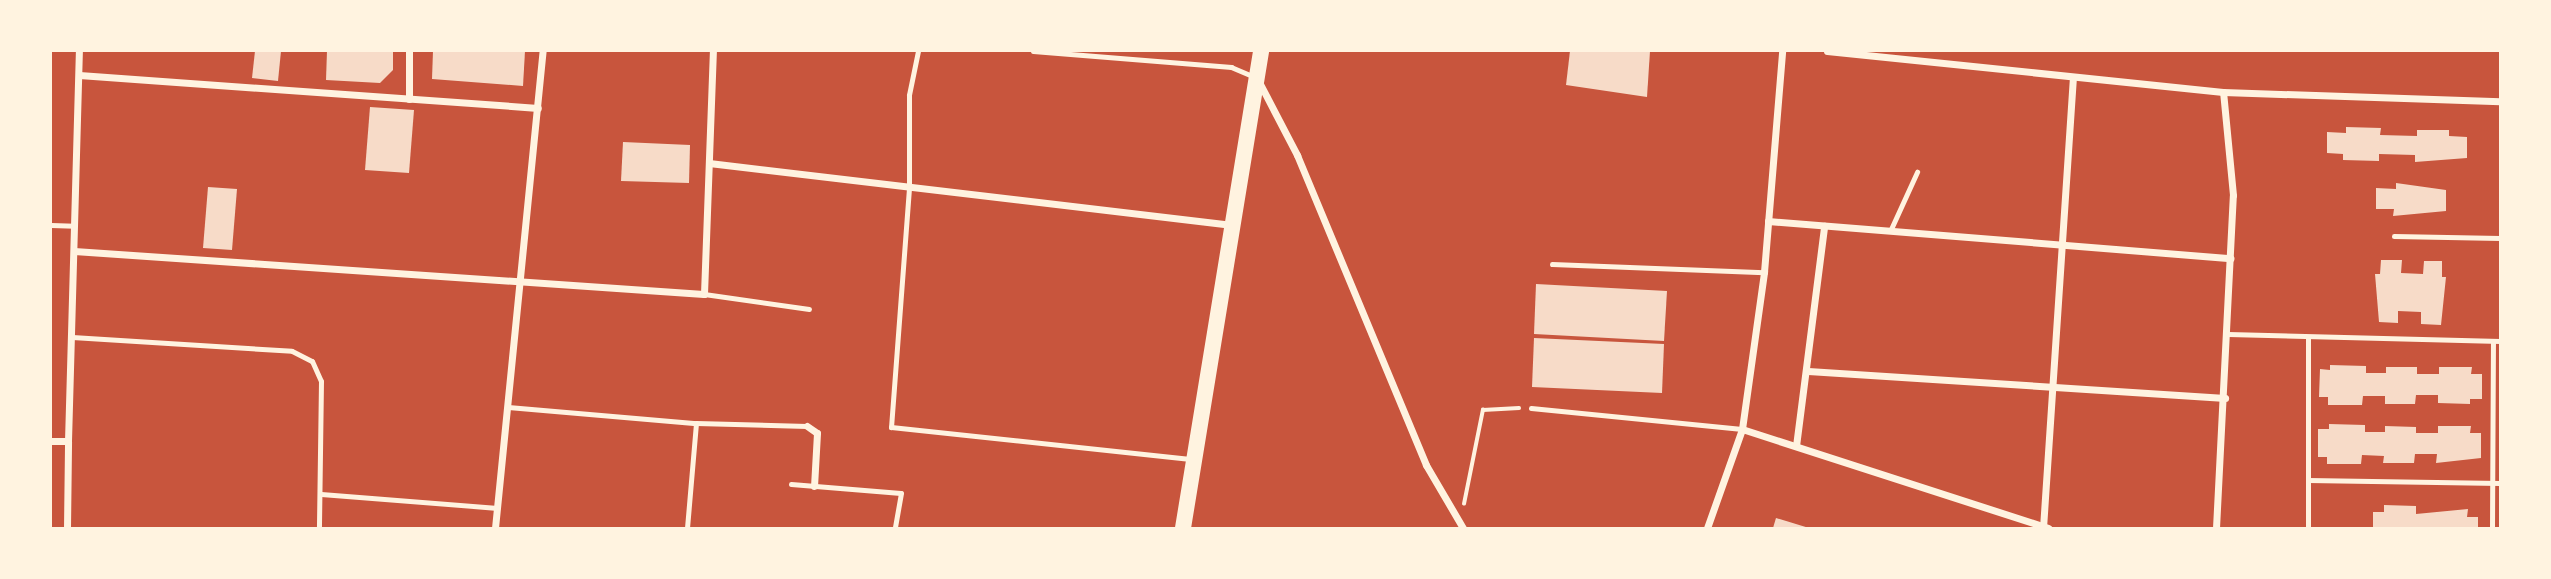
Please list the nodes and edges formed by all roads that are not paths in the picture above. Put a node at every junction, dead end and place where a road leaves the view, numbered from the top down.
1 (79, 51) edge
2 (409, 51) edge
3 (544, 51) edge
4 (713, 51) edge
5 (918, 51) edge
6 (1033, 51) edge
7 (1262, 51) edge
8 (1782, 51) edge
9 (1827, 51) edge
10 (79, 75) junction
11 (1257, 78) junction
12 (2073, 78) junction
13 (2223, 92) junction
14 (409, 99) junction
15 (2500, 101) edge
16 (538, 108) junction
17 (709, 163) junction
18 (1917, 172) dead end
19 (909, 188) junction
20 (1768, 221) junction
21 (51, 225) edge
22 (1231, 225) junction
23 (74, 226) junction
24 (1824, 226) junction
25 (1891, 229) junction
26 (2394, 236) dead end
27 (2500, 238) edge
28 (2063, 242) junction
29 (74, 251) junction
30 (2231, 258) junction
31 (1552, 264) dead end
32 (1764, 272) junction
33 (520, 282) junction
34 (704, 295) junction
35 (809, 309) dead end
36 (2228, 334) junction
37 (72, 337) junction
38 (2308, 337) junction
39 (2493, 341) junction
40 (2500, 341) edge
41 (1808, 371) junction
42 (2053, 387) junction
43 (2225, 398) junction
44 (508, 407) junction
45 (1531, 408) road end
46 (696, 424) junction
47 (807, 426) joint
48 (1742, 429) junction
49 (51, 441) edge
50 (68, 441) junction
51 (1796, 446) junction
52 (1193, 459) junction
53 (2308, 480) junction
54 (2492, 483) junction
55 (2500, 483) edge
56 (791, 484) dead end
57 (814, 486) junction
58 (321, 494) junction
59 (497, 508) junction
60 (67, 528) edge
61 (319, 528) edge
62 (495, 528) edge
63 (687, 528) edge
64 (895, 528) edge
65 (1183, 528) edge
66 (1463, 528) edge
67 (1707, 528) edge
68 (2045, 528) edge
69 (2216, 528) edge
70 (2308, 528) edge
71 (2492, 528) edge

1 - 10 street
2 - 14 street
3 - 16 street
4 - 17 street
5 - 19 lane
6 - 11 lane
7 - 11 main road
8 - 20 street
9 - 12 street
10 - 14 street
10 - 23 street
11 - 22 main road
11 - 66 street
12 - 13 street
12 - 28 street
13 - 15 street
13 - 30 street
14 - 16 street
16 - 33 street
17 - 19 street
17 - 34 street
18 - 25 lane
19 - 22 street
19 - 52 lane
20 - 24 street
20 - 32 street
21 - 23 lane
22 - 52 main road
23 - 29 street
24 - 25 street
24 - 41 street
25 - 28 street
26 - 27 lane
28 - 30 street
28 - 42 street
29 - 33 street
29 - 37 street
30 - 36 street
31 - 32 lane
32 - 48 street
33 - 34 street
33 - 44 street
34 - 35 lane
36 - 38 lane
36 - 43 street
37 - 50 street
37 - 58 lane
38 - 39 lane
38 - 53 lane
39 - 40 lane
39 - 54 lane
41 - 42 street
41 - 51 street
42 - 43 street
42 - 68 street
43 - 69 street
44 - 46 lane
44 - 59 street
45 - 48 lane
46 - 47 lane
46 - 63 lane
47 - 57 street
48 - 51 street
48 - 67 street
49 - 50 street
50 - 60 street
51 - 68 street
52 - 65 main road
53 - 54 lane
53 - 70 lane
54 - 55 lane
54 - 71 lane
56 - 57 lane
57 - 64 lane
58 - 59 lane
58 - 61 lane
59 - 62 street

